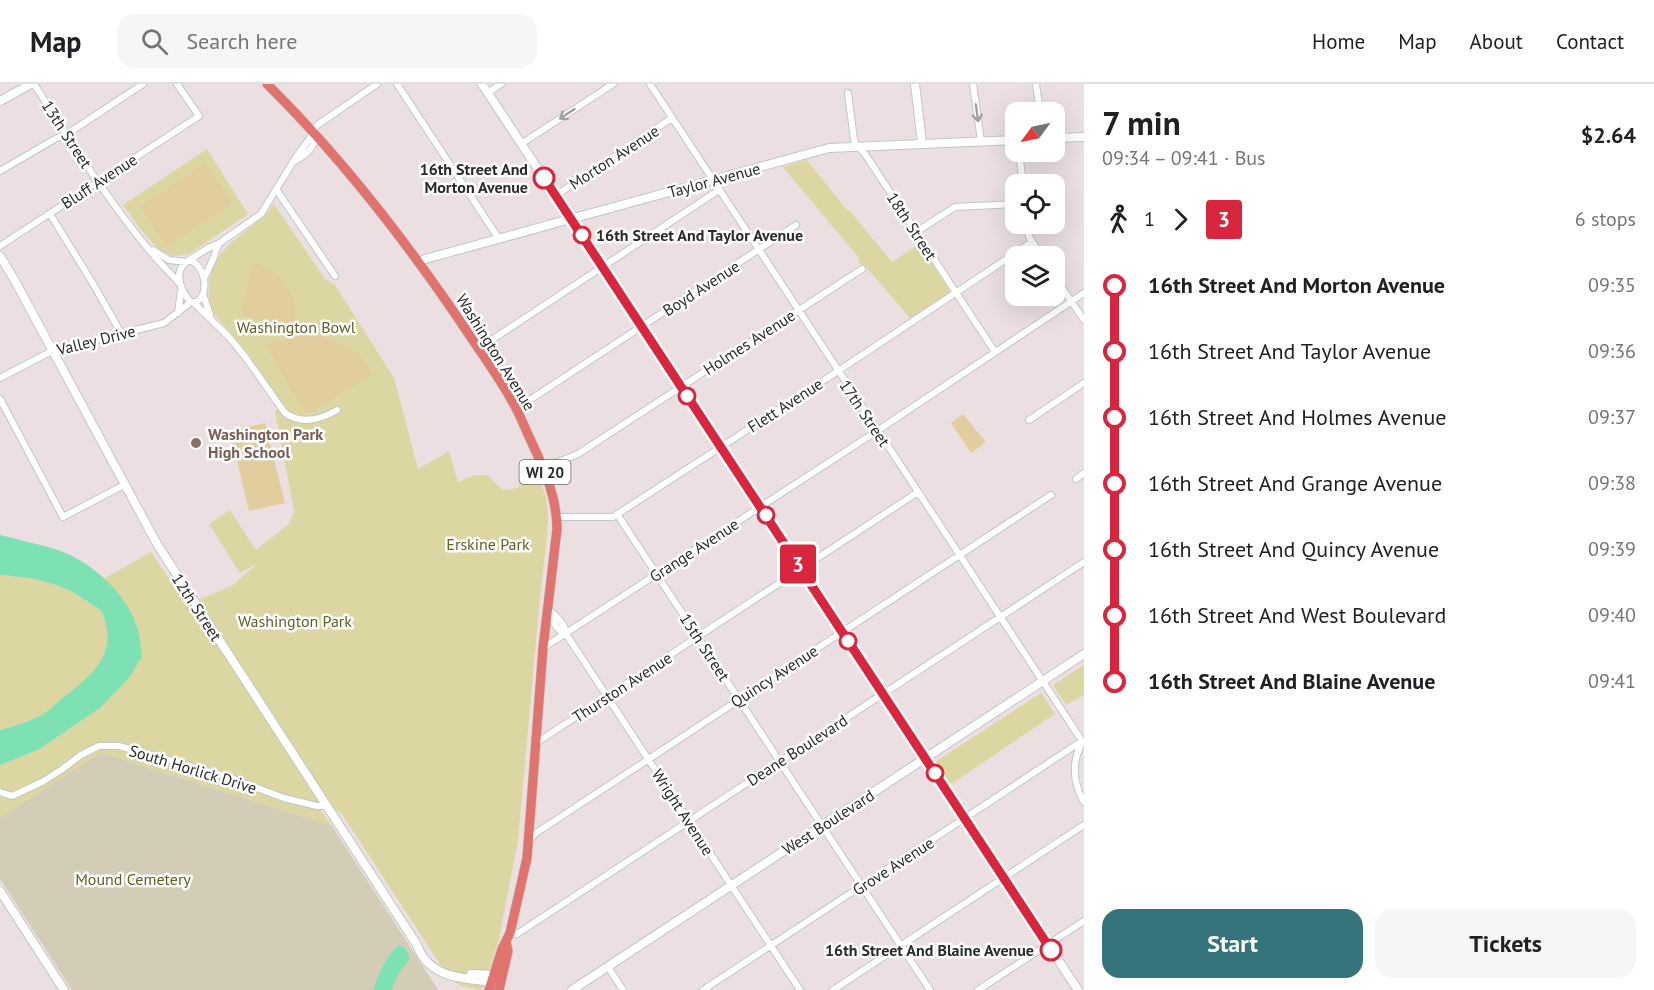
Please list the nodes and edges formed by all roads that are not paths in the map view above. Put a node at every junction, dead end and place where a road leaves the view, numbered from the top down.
1 (32, 84) edge
2 (143, 84) edge
3 (177, 84) edge
4 (267, 84) edge
5 (377, 84) edge
6 (397, 84) edge
7 (482, 84) edge
8 (501, 84) edge
9 (612, 84) edge
10 (650, 84) edge
11 (915, 84) edge
12 (973, 84) edge
13 (1036, 84) edge
14 (488, 93) junction
15 (848, 93) dead end
16 (0, 101) edge
17 (1039, 102) edge
18 (672, 118) junction
19 (315, 131) junction
20 (67, 134) junction
21 (1084, 137) edge
22 (1065, 138) edge
23 (1005, 140) edge
24 (981, 141) junction
25 (922, 143) junction
26 (522, 144) junction
27 (857, 146) junction
28 (0, 171) edge
29 (713, 180) junction
30 (99, 183) junction
31 (276, 189) junction
32 (719, 190) junction
33 (555, 196) junction
34 (1005, 205) edge
35 (50, 214) junction
36 (571, 219) junction
37 (796, 225) dead end
38 (916, 232) junction
39 (1029, 234) edge
40 (499, 239) junction
41 (143, 242) junction
42 (1032, 242) junction
43 (218, 244) junction
44 (0, 246) edge
45 (1035, 246) edge
46 (759, 250) junction
47 (0, 256) edge
48 (188, 261) junction
49 (419, 263) junction
50 (603, 267) junction
51 (861, 269) dead end
52 (335, 276) dead end
53 (204, 279) junction
54 (180, 285) junction
55 (1065, 292) edge
56 (956, 293) junction
57 (1084, 293) edge
58 (203, 294) junction
59 (1072, 302) junction
60 (193, 303) junction
61 (798, 311) junction
62 (178, 314) junction
63 (212, 318) junction
64 (1084, 321) edge
65 (642, 326) junction
66 (121, 333) junction
67 (478, 349) junction
68 (52, 351) junction
69 (995, 352) junction
70 (838, 371) junction
71 (0, 378) edge
72 (1084, 383) edge
73 (681, 387) junction
74 (0, 399) edge
75 (516, 409) junction
76 (337, 410) dead end
77 (1029, 420) dead end
78 (877, 431) junction
79 (720, 447) junction
80 (543, 468) junction
81 (1084, 474) edge
82 (1076, 479) dead end
83 (124, 486) junction
84 (918, 492) junction
85 (1051, 495) dead end
86 (760, 507) junction
87 (617, 514) junction
88 (557, 518) junction
89 (959, 554) junction
90 (1084, 562) edge
91 (801, 569) junction
92 (657, 574) junction
93 (548, 609) junction
94 (1000, 616) junction
95 (842, 631) junction
96 (566, 634) junction
97 (698, 637) junction
98 (543, 648) junction
99 (1084, 654) edge
100 (1043, 681) junction
101 (883, 694) junction
102 (607, 697) junction
103 (739, 699) junction
104 (1083, 739) edge
105 (535, 744) junction
106 (925, 758) junction
107 (648, 759) junction
108 (780, 761) junction
109 (0, 792) edge
110 (1084, 802) edge
111 (326, 806) junction
112 (965, 818) junction
113 (689, 821) junction
114 (1084, 825) edge
115 (822, 826) junction
116 (528, 841) junction
117 (1004, 878) junction
118 (731, 886) junction
119 (862, 886) junction
120 (2, 897) edge
121 (1084, 921) edge
122 (508, 938) junction
123 (1048, 944) junction
124 (901, 945) junction
125 (771, 946) junction
126 (608, 967) junction
127 (493, 986) edge
128 (64, 990) edge
129 (572, 990) edge
130 (623, 990) edge
131 (703, 990) edge
132 (800, 990) edge
133 (833, 990) edge
134 (930, 990) edge
135 (978, 990) edge
136 (1078, 990) edge

1 - 16 street
1 - 20 street, 13th Street
2 - 20 street
3 - 30 street, Bluff Avenue
4 - 19 main road, Washington Avenue / WI 20
5 - 19 street
6 - 40 street
7 - 14 street
8 - 14 street
9 -> 26 street
10 - 18 street, 17th Street
11 - 25 street
12 -> 24 street
13 - 17 street
14 - 26 street
15 - 27 street, 18th Street
18 - 29 street, 17th Street
18 - 33 street, Morton Avenue
19 - 31 street
19 - 49 main road, Washington Avenue / WI 20
20 - 28 street
20 - 30 street, 13th Street
21 - 22 street
23 - 24 street, Taylor Avenue
24 - 25 street, Taylor Avenue
25 - 27 street, Taylor Avenue
26 - 33 street
27 - 29 street, Taylor Avenue
27 - 38 street, 18th Street
29 - 32 street, 17th Street
29 - 36 street, Taylor Avenue
30 - 35 street, Bluff Avenue
30 - 41 street, 13th Street
31 - 43 street
31 - 52 street
32 - 46 street, 17th Street
32 - 50 street
33 - 36 street
34 - 38 street
35 - 44 street, Bluff Avenue
35 - 66 street
36 - 40 street, Taylor Avenue
36 - 50 street
37 - 46 street, Boyd Avenue
38 - 56 street, 18th Street
39 - 42 street
40 - 49 street, Taylor Avenue
41 - 48 street, 13th Street
41 - 54 street, 13th Street
42 - 45 street
42 - 56 street, Flett Avenue
43 - 48 street
43 - 53 street
46 - 61 street, 17th Street
46 - 65 street, Boyd Avenue
47 - 68 street, 12th Street
48 - 53 street
48 - 54 street
49 - 67 main road, Washington Avenue / WI 20
50 - 65 street
50 - 67 street
51 - 61 street, Holmes Avenue
53 - 58 street
54 - 60 street, 13th Street
54 - 62 street
55 - 59 street
56 - 69 street, 18th Street
56 - 70 street, Flett Avenue
57 - 59 street, Grange Avenue
58 - 60 street, Valley Drive
58 - 63 street
59 - 64 street
59 - 69 street, Grange Avenue
60 - 62 street, Valley Drive
60 - 63 street, 13th Street
61 - 70 street, 17th Street
61 - 73 street, Holmes Avenue
62 - 66 street, Valley Drive
63 - 76 street
65 - 73 street
65 - 75 street, Boyd Avenue
66 - 68 street, Valley Drive
67 - 75 main road, Washington Avenue / WI 20
68 - 71 street, Valley Drive
68 - 83 street, 12th Street
69 - 78 street, Grange Avenue
70 - 78 street, 17th Street
70 - 79 street, Flett Avenue
72 - 77 street
73 - 79 street
73 - 80 street, Holmes Avenue
74 - 83 street
75 - 80 main road, Washington Avenue / WI 20
78 - 84 street, 17th Street
78 - 86 street, Grange Avenue
79 - 86 street
79 - 87 street, Flett Avenue
80 - 88 main road, Washington Avenue / WI 20
81 - 82 street
83 - 111 street, 12th Street
84 - 89 street, 17th Street
84 - 91 street, Thurston Avenue
85 - 89 street, Quincy Avenue
86 - 91 street
86 - 92 street, Grange Avenue
87 - 88 street, Flett Avenue
87 - 92 street, 15th Street
88 - 93 main road, Washington Avenue / WI 20
89 - 94 street, 17th Street
89 - 95 street, Quincy Avenue
90 - 94 street, Deane Boulevard
91 - 95 street
91 - 97 street, Thurston Avenue
92 - 96 street, Grange Avenue
92 - 97 street, 15th Street
93 - 96 street, Wright Avenue
93 - 98 main road, Washington Avenue / WI 20
94 - 100 street, 17th Street
94 - 101 street, Deane Boulevard
95 - 101 street
95 - 103 street, Quincy Avenue
96 - 98 street, Grange Avenue
96 - 102 street, Wright Avenue
97 - 102 street, Thurston Avenue
97 - 103 street, 15th Street
98 - 105 main road, Washington Avenue / WI 20
99 - 100 street, West Boulevard
100 - 104 street, 17th Street
100 - 106 street, West Boulevard
101 - 106 street
101 - 108 street, Deane Boulevard
102 - 105 street, Thurston Avenue
102 - 107 street, Wright Avenue
103 - 107 street, Quincy Avenue
103 - 108 street, 15th Street
104 - 110 street
104 - 112 street, Grove Avenue
105 - 116 main road, Washington Avenue / WI 20
106 - 112 street
106 - 115 street, West Boulevard
107 - 113 street, Wright Avenue
107 - 116 street, Quincy Avenue
108 - 113 street, Deane Boulevard
108 - 115 street, 15th Street
109 - 111 street, South Horlick Drive
111 - 127 street, 12th Street
112 - 117 street
112 - 119 street, Grove Avenue
113 - 118 street, Wright Avenue
113 - 122 street, Deane Boulevard
114 - 117 street
115 - 118 street, West Boulevard
115 - 119 street, 15th Street
116 - 122 main road, Washington Avenue / WI 20
117 - 123 street
117 - 124 street
118 - 125 street, Wright Avenue
118 - 126 street, West Boulevard
119 - 124 street, 15th Street
119 - 125 street, Grove Avenue
120 - 128 street
121 - 123 street
122 - 127 main road, Washington Avenue / WI 20
122 - 127 main road, Washington Avenue / WI 20
123 - 135 street
123 - 136 street
124 - 133 street
124 - 134 street, 15th Street
125 - 131 street, Grove Avenue
125 - 132 street, Wright Avenue
126 - 129 street, West Boulevard
126 - 130 street

